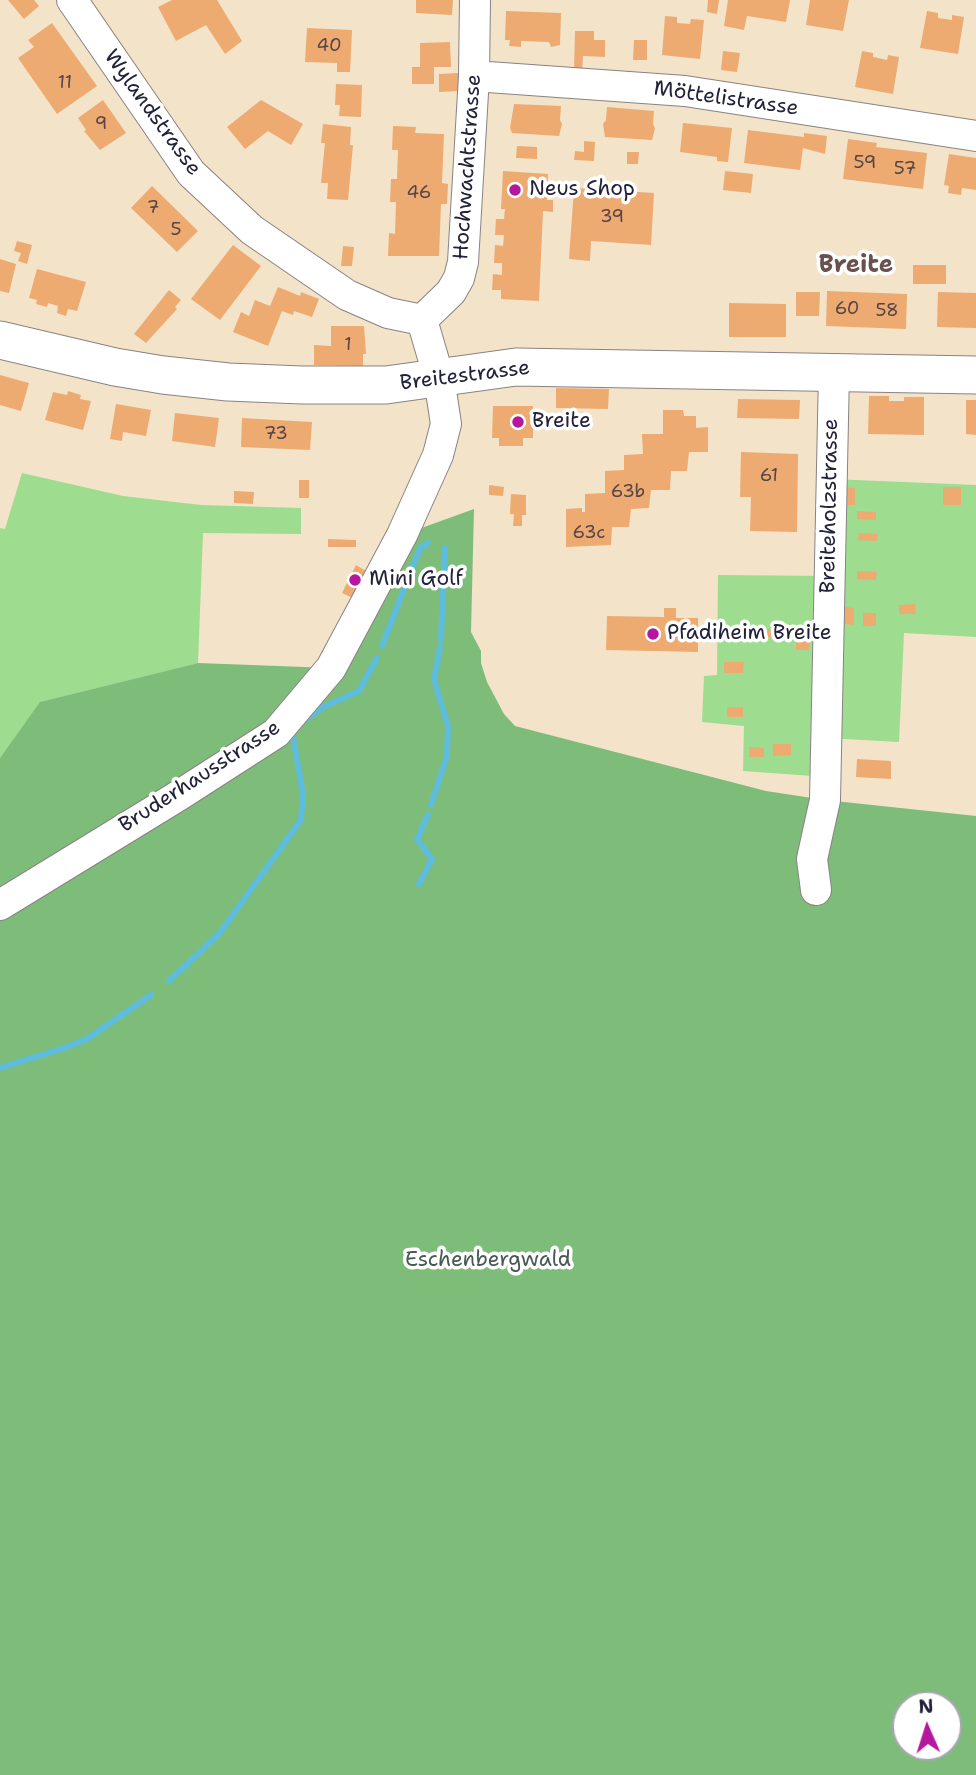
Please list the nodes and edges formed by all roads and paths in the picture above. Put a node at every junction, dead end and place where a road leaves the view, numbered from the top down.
1 (72, 0) edge
2 (475, 0) edge
3 (474, 76) junction
4 (976, 136) edge
5 (422, 320) junction
6 (0, 340) edge
7 (834, 372) junction
8 (976, 375) edge
9 (439, 378) junction
10 (816, 890) dead end
11 (0, 905) edge

1 - 5 street, Wylandstrasse
2 - 3 street, Hochwachtstrasse
3 - 4 street, Möttelistrasse
3 - 5 street, Hochwachtstrasse
5 - 9 street, Bruderhausstrasse
6 - 9 main road, Breitestrasse
7 - 8 main road, Breitestrasse
7 - 9 main road, Breitestrasse
7 - 10 street, Breiteholzstrasse
9 - 11 street, Bruderhausstrasse

